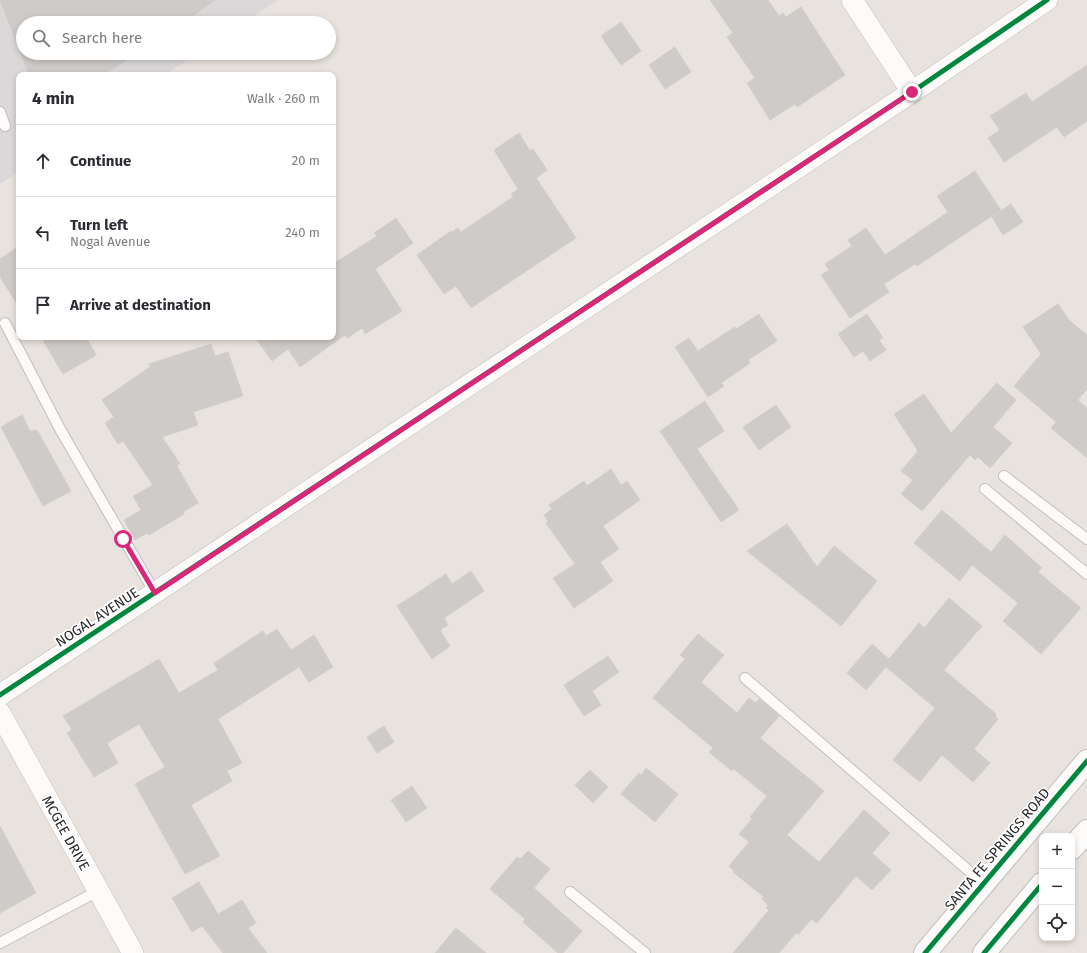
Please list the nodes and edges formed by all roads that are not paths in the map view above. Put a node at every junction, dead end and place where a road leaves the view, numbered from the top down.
1 (852, 0) edge
2 (1047, 0) edge
3 (912, 92) junction
4 (0, 112) edge
5 (5, 126) dead end
6 (5, 323) dead end
7 (1004, 476) dead end
8 (985, 488) dead end
9 (1087, 539) edge
10 (1087, 574) edge
11 (155, 593) junction
12 (745, 678) dead end
13 (0, 695) edge
14 (0, 713) edge
15 (1087, 761) edge
16 (1087, 831) edge
17 (1075, 845) edge
18 (984, 883) junction
19 (1039, 888) edge
20 (98, 891) junction
21 (570, 892) dead end
22 (0, 942) edge
23 (133, 953) edge
24 (645, 953) edge
25 (925, 953) edge
26 (984, 953) edge

1 - 3 street
2 - 3 street, NOGAL AVENUE
3 - 11 street, NOGAL AVENUE
4 - 5 lane
6 - 11 lane
7 - 9 lane
8 - 10 lane
11 - 13 street, NOGAL AVENUE
12 - 18 lane
14 - 20 street, MCGEE DRIVE
15 - 18 main road, SANTA FE SPRINGS ROAD
16 - 17 main road
18 - 25 main road, SANTA FE SPRINGS ROAD
19 - 26 main road
20 - 22 lane
20 - 23 street, MCGEE DRIVE
21 - 24 lane

